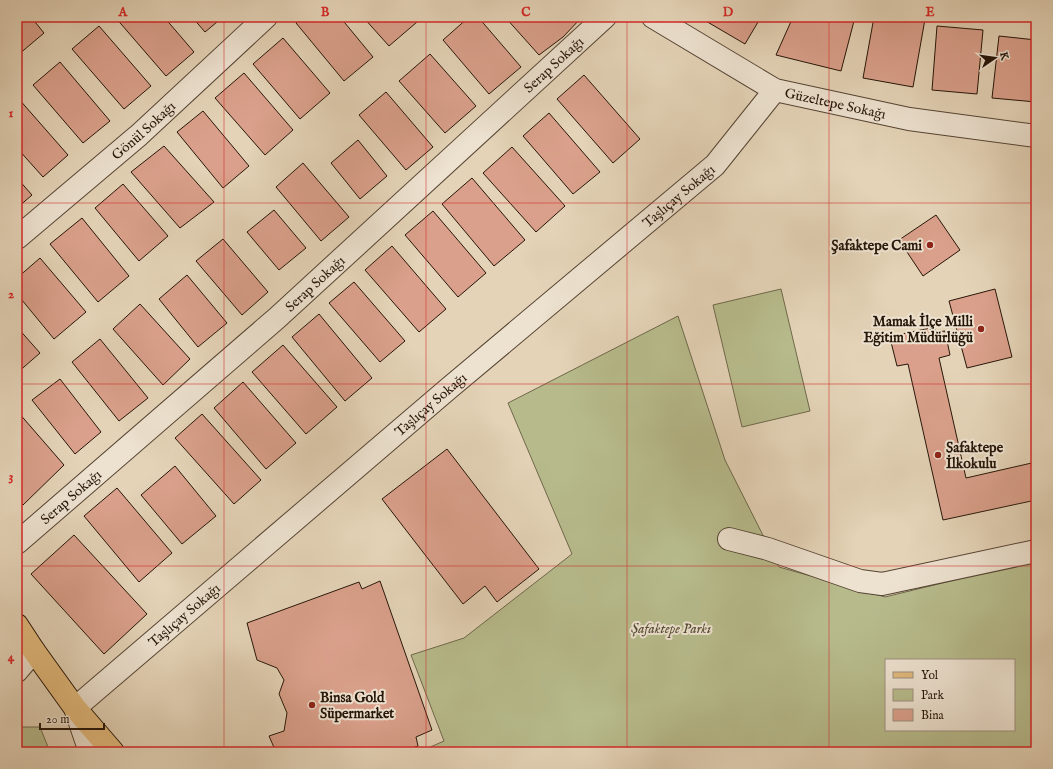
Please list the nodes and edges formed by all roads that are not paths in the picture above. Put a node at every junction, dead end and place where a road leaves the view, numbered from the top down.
1 (266, 17) edge
2 (605, 17) edge
3 (653, 17) edge
4 (775, 90) junction
5 (1036, 136) edge
6 (17, 238) edge
7 (729, 539) dead end
8 (17, 542) edge
9 (1036, 550) edge
10 (17, 625) edge
11 (26, 649) edge
12 (17, 671) edge
13 (75, 708) junction
14 (90, 752) edge
15 (113, 752) edge

1 - 6 street, Gönül Sokağı
2 - 8 street, Serap Sokağı
3 - 4 street, Güzeltepe Sokağı
4 - 5 street, Güzeltepe Sokağı
4 - 13 street, Taşlıçay Sokağı
7 - 9 street
10 - 11 main road
11 - 12 street
11 - 13 main road
13 - 14 street
13 - 15 main road

